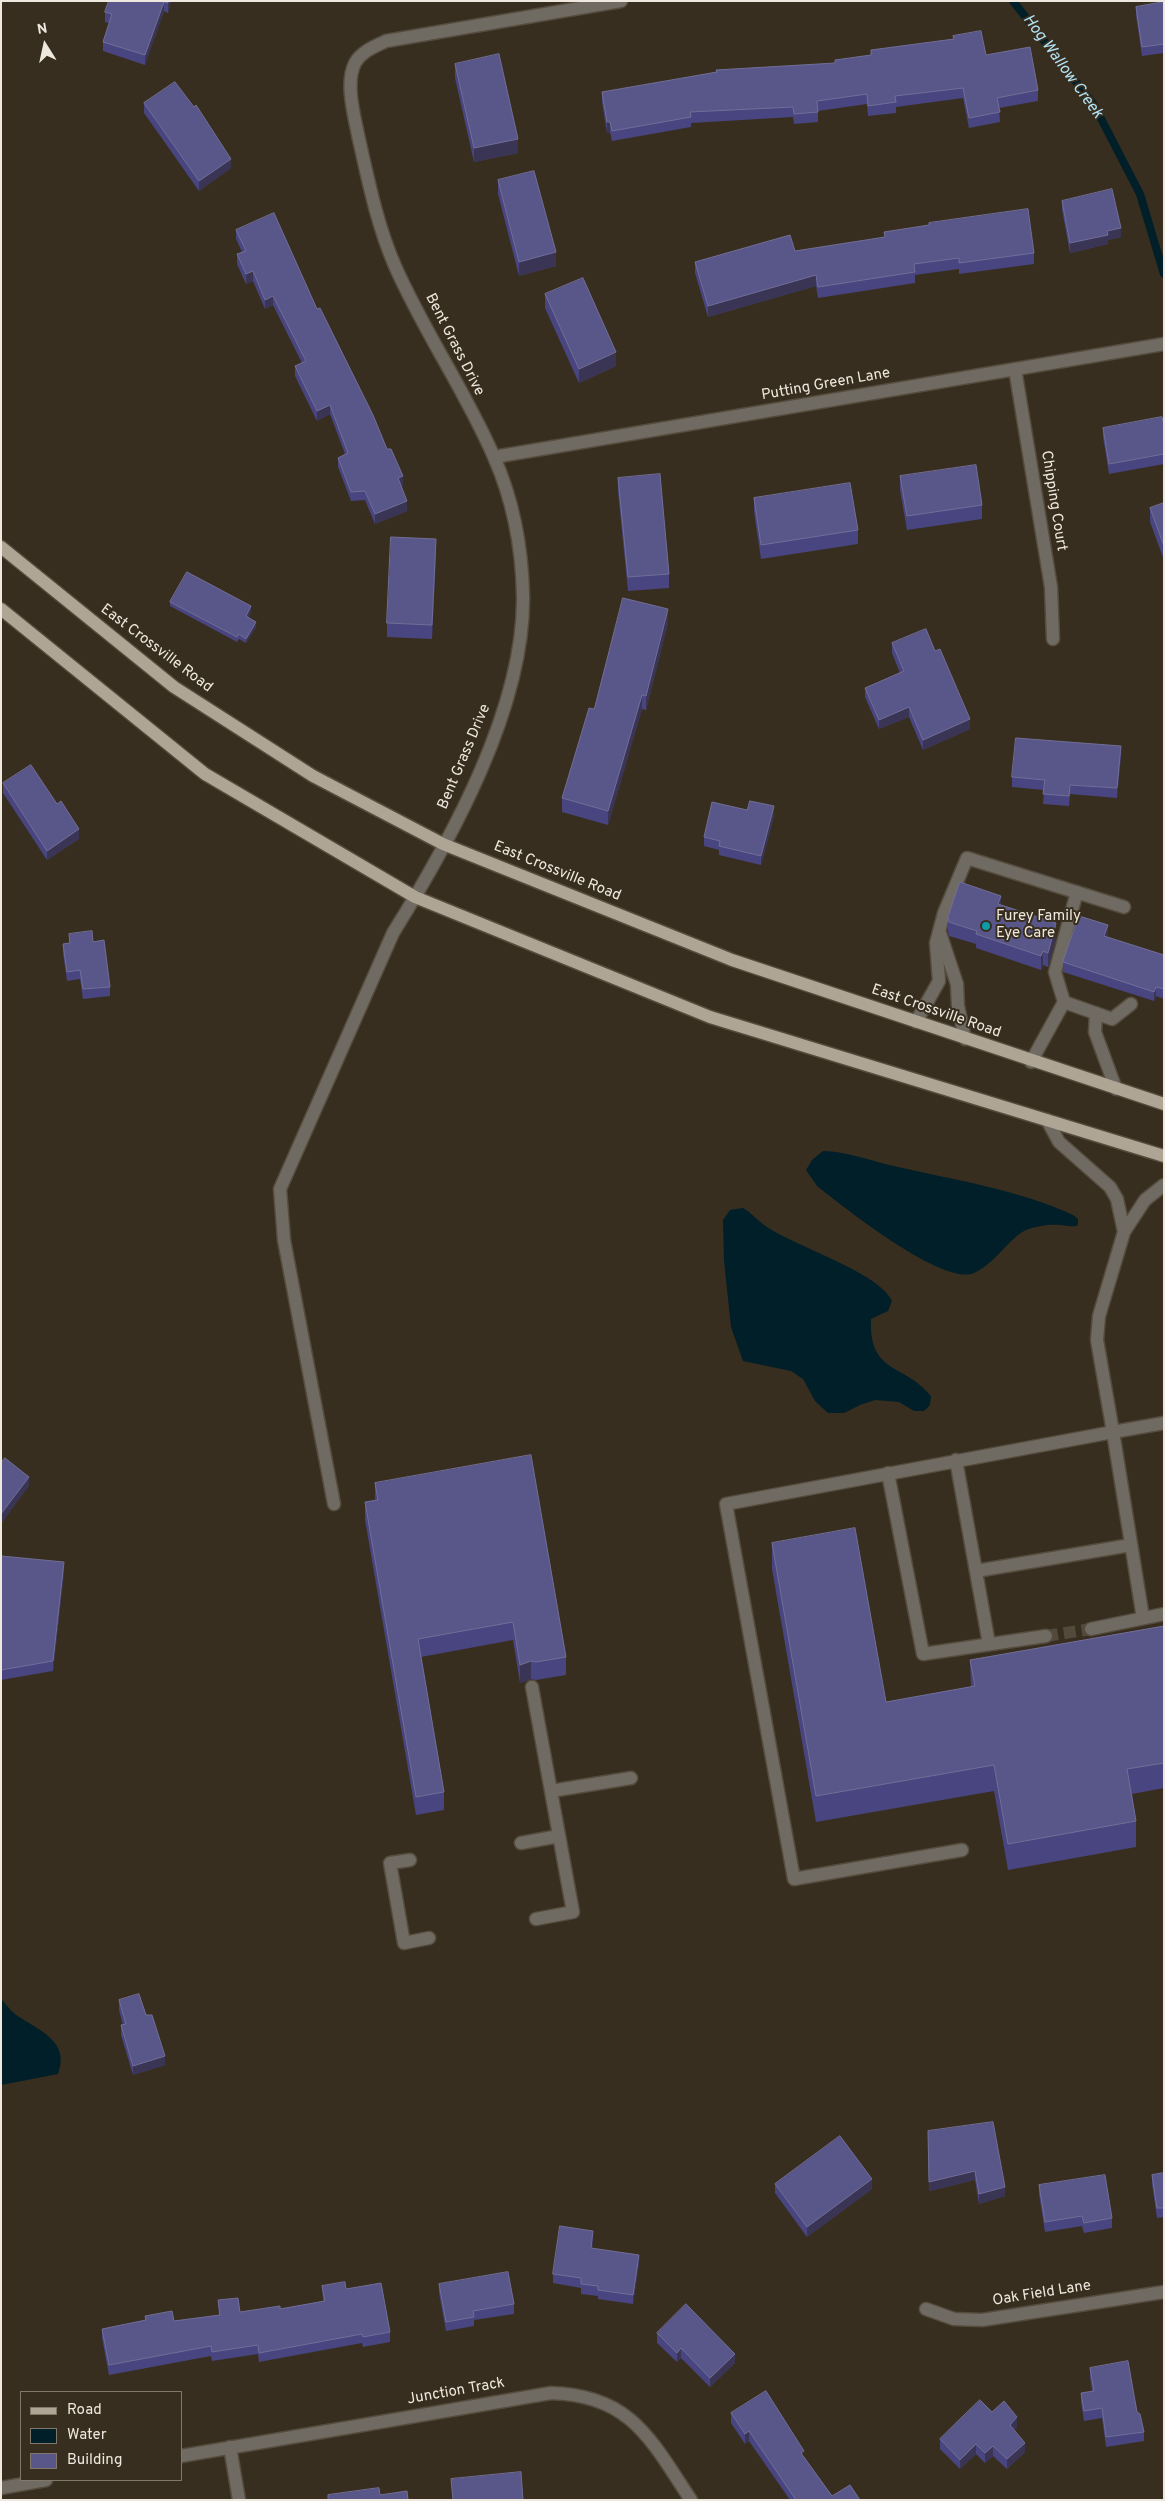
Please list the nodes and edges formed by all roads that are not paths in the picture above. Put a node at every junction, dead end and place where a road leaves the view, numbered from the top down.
1 (621, 1) edge
2 (1164, 344) edge
3 (1015, 369) junction
4 (494, 457) junction
5 (1, 547) edge
6 (1, 609) edge
7 (1053, 639) dead end
8 (443, 844) junction
9 (1077, 892) junction
10 (415, 897) junction
11 (1124, 907) dead end
12 (940, 933) junction
13 (1064, 1002) junction
14 (1131, 1004) dead end
15 (1096, 1013) junction
16 (916, 1022) junction
17 (965, 1039) junction
18 (1031, 1062) junction
19 (1116, 1089) junction
20 (1164, 1104) edge
21 (1047, 1120) junction
22 (1164, 1156) edge
23 (1164, 1185) edge
24 (1124, 1232) junction
25 (1164, 1423) edge
26 (1113, 1432) junction
27 (956, 1460) junction
28 (888, 1473) junction
29 (334, 1504) dead end
30 (1132, 1545) junction
31 (976, 1571) junction
32 (1164, 1614) edge
33 (1143, 1618) junction
34 (1091, 1629) tunnel mouth
35 (1046, 1636) tunnel mouth
36 (989, 1644) junction
37 (532, 1687) dead end
38 (631, 1778) dead end
39 (551, 1792) junction
40 (559, 1836) junction
41 (521, 1843) dead end
42 (962, 1850) dead end
43 (410, 1860) dead end
44 (536, 1919) dead end
45 (429, 1938) dead end
46 (1164, 2292) edge
47 (926, 2310) dead end
48 (230, 2447) junction
49 (182, 2456) edge
50 (40, 2481) edge
51 (1, 2488) edge
52 (239, 2500) edge
53 (691, 2500) edge

1 - 4 street, Bent Grass Drive
2 - 3 street, Putting Green Lane
3 - 4 street, Putting Green Lane
3 - 7 street, Chipping Court
4 - 8 street, Bent Grass Drive
5 - 8 main road, East Crossville Road
6 - 10 main road
8 - 10 street, Bent Grass Drive
8 - 16 main road, East Crossville Road
9 - 11 street
9 - 12 street
9 - 13 street
10 - 21 main road
10 - 29 street, Bent Grass Drive
12 - 16 street
12 - 17 street
13 - 15 street
13 - 18 street
14 - 15 street
15 - 19 street
16 - 17 main road, East Crossville Road
17 - 18 main road, East Crossville Road
18 - 19 main road, East Crossville Road
19 - 20 main road, East Crossville Road
21 - 22 main road
21 - 24 street
23 - 24 street
24 - 26 street
25 - 26 street
26 - 27 street
26 - 30 street
27 - 28 street
27 - 31 street
28 - 36 street
28 - 42 street
30 - 31 street
30 - 33 street
31 - 36 street
32 - 33 street
33 - 34 street
35 - 36 street
37 - 39 street
38 - 39 street
39 - 40 street
40 - 41 street
40 - 44 street
43 - 45 street
46 - 47 street, Oak Field Lane
48 - 49 street, Junction Track
48 - 52 street
48 - 53 street, Junction Track
50 - 51 street

